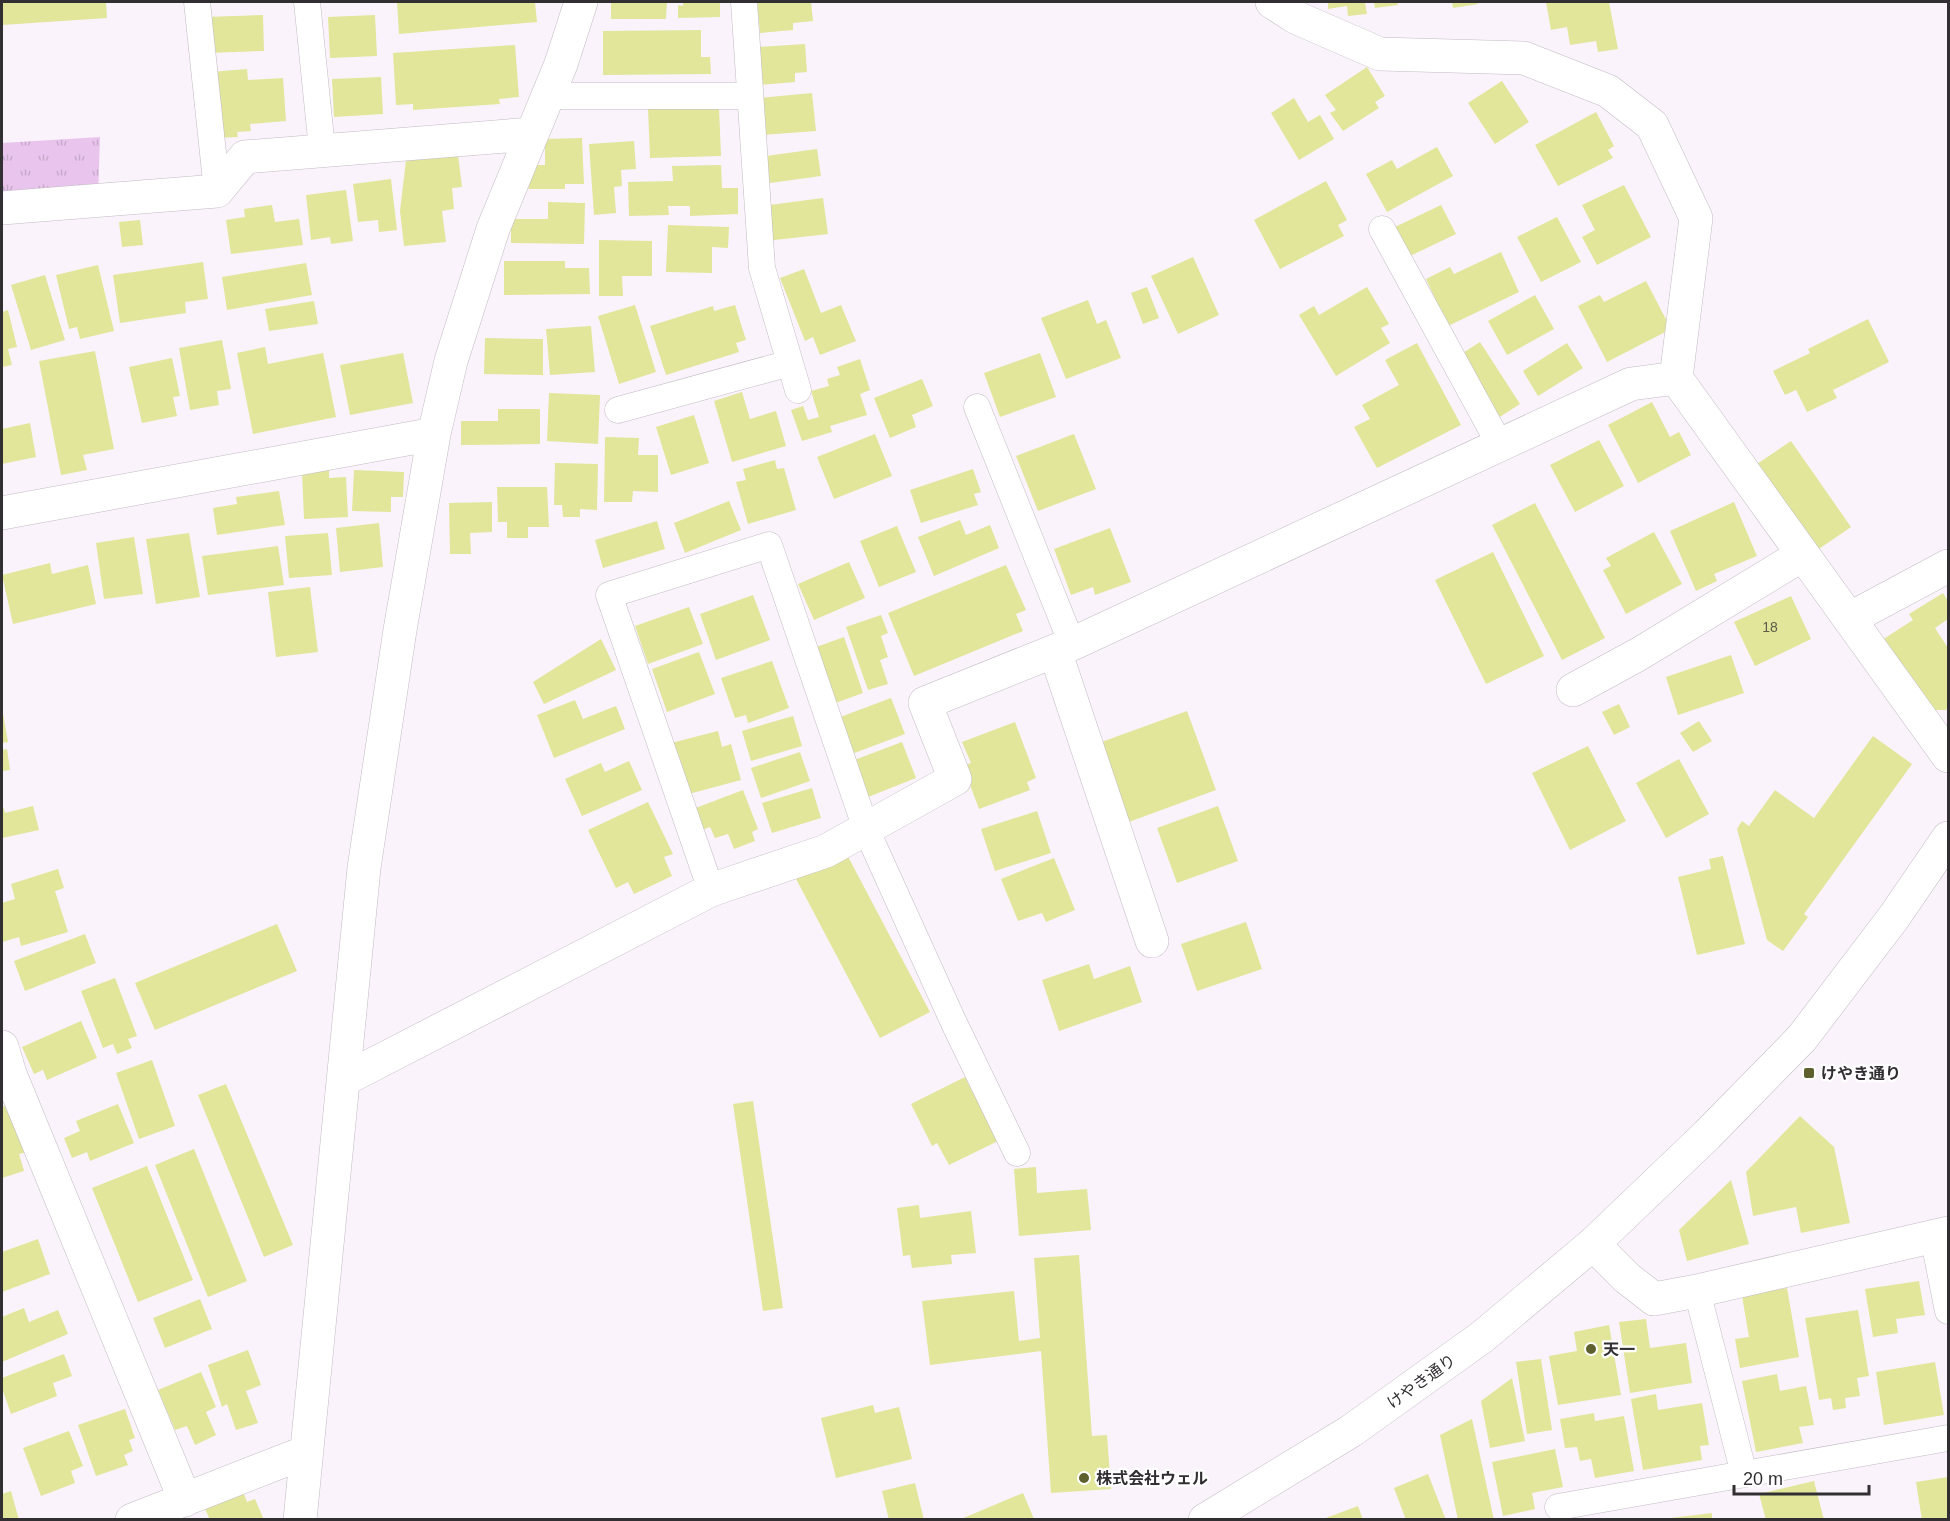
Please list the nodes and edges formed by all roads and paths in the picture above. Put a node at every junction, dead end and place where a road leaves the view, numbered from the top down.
1 (197, 2) edge
2 (307, 2) edge
3 (581, 2) edge
4 (744, 2) edge
5 (1272, 2) edge
6 (548, 96) junction
7 (750, 96) junction
8 (531, 134) junction
9 (322, 149) junction
10 (217, 191) junction
11 (2, 208) edge
12 (1382, 229) dead end
13 (790, 363) junction
14 (1676, 378) junction
15 (798, 390) dead end
16 (977, 407) dead end
17 (618, 410) dead end
18 (434, 435) junction
19 (1500, 445) junction
20 (2, 513) edge
21 (1803, 555) junction
22 (1948, 566) edge
23 (1849, 619) junction
24 (1064, 648) junction
25 (1573, 690) dead end
26 (1948, 756) edge
27 (866, 829) junction
28 (1948, 838) edge
29 (711, 890) junction
30 (1152, 941) dead end
31 (4, 1066) edge
32 (343, 1080) junction
33 (1017, 1153) dead end
34 (1941, 1235) edge
35 (1593, 1244) junction
36 (1697, 1291) junction
37 (1948, 1311) edge
38 (1948, 1438) edge
39 (306, 1452) junction
40 (1744, 1474) junction
41 (185, 1500) junction
42 (1558, 1507) dead end
43 (1212, 1518) edge
44 (132, 1520) edge
45 (300, 1520) edge

1 - 10 lane
2 - 9 lane
3 - 6 street
4 - 7 lane
5 - 14 street
6 - 7 lane
6 - 8 street
7 - 13 lane
8 - 9 street
8 - 18 street
9 - 10 street
10 - 11 street
12 - 19 lane
13 - 15 lane
13 - 17 lane
14 - 19 street
14 - 21 street
16 - 24 lane
18 - 20 street
18 - 32 street
19 - 24 street
21 - 23 street
21 - 25 street
22 - 23 street
23 - 26 street
24 - 27 street
24 - 30 street
27 - 29 street
27 - 29 lane
27 - 33 lane
28 - 35 street, けやき通り
29 - 32 street
31 - 41 street
32 - 39 street
34 - 36 street
34 - 37 lane
35 - 36 street
35 - 43 street, けやき通り
36 - 40 lane
38 - 40 lane
39 - 41 street
39 - 45 street
40 - 42 lane
41 - 44 street

